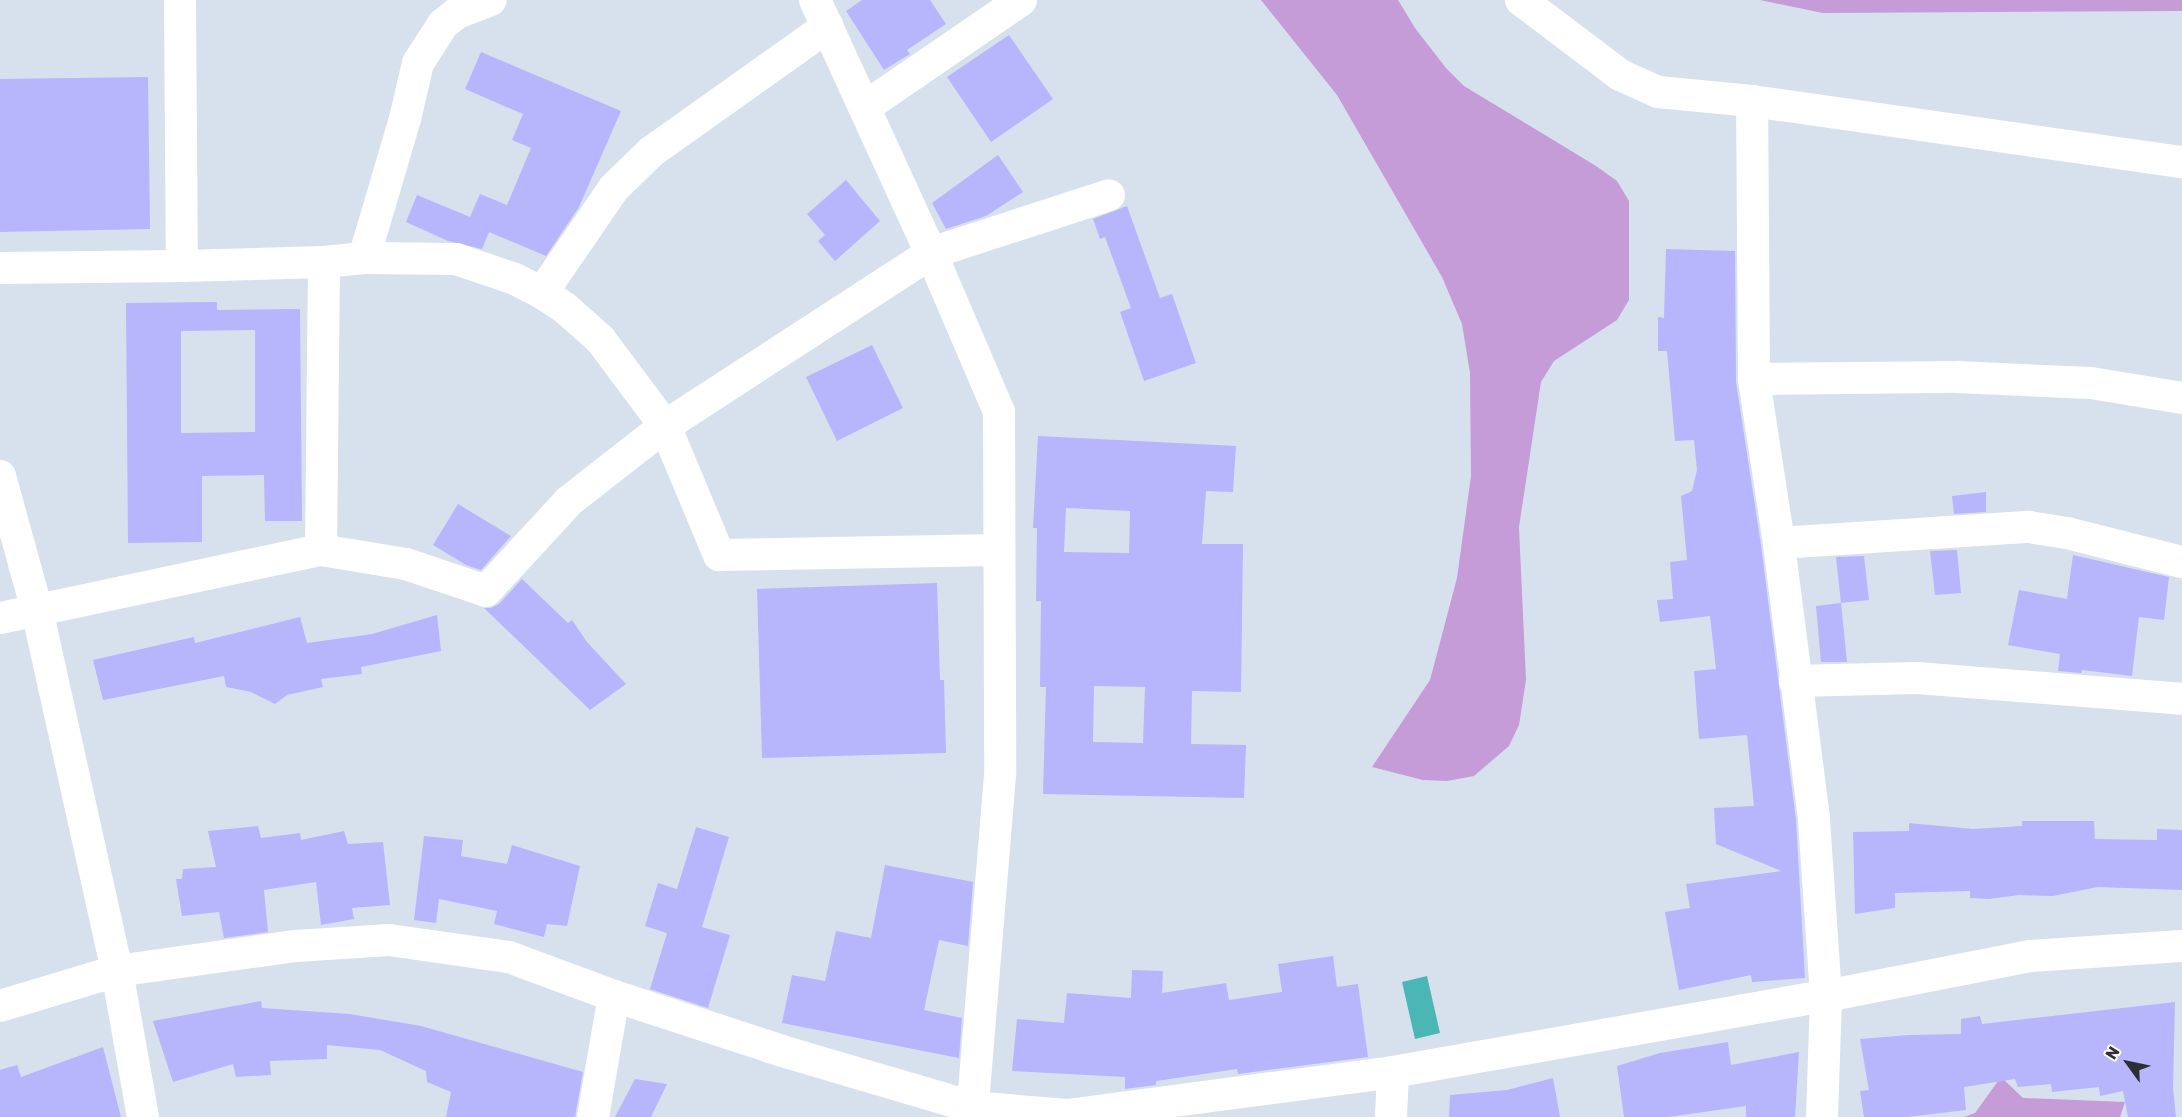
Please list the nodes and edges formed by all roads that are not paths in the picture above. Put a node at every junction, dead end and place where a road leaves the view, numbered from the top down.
1 (180, 0) edge
2 (490, 0) edge
3 (1021, 0) edge
4 (1521, 0) edge
5 (821, 13) edge
6 (1752, 101) junction
7 (865, 107) junction
8 (2182, 162) edge
9 (1109, 195) dead end
10 (931, 253) junction
11 (364, 258) junction
12 (324, 262) junction
13 (182, 266) junction
14 (0, 268) edge
15 (542, 293) junction
16 (1754, 379) junction
17 (2182, 398) edge
18 (664, 426) junction
19 (0, 476) edge
20 (1779, 543) junction
21 (321, 550) junction
22 (999, 550) junction
23 (2182, 562) edge
24 (37, 610) junction
25 (0, 618) edge
26 (1795, 681) junction
27 (2182, 699) edge
28 (2182, 946) edge
29 (117, 971) junction
30 (614, 996) junction
31 (1826, 996) junction
32 (0, 1006) edge
33 (1393, 1072) junction
34 (972, 1112) edge
35 (143, 1117) edge
36 (593, 1117) edge
37 (1391, 1117) edge
38 (1822, 1117) edge

1 - 13 street
2 - 11 street
3 - 7 street
4 - 6 street
5 - 7 street
5 - 15 street
6 - 8 street
6 - 16 street
7 - 10 street
9 - 10 street
10 - 18 street
10 - 22 street
11 - 12 street
11 - 15 street
12 - 13 street
12 - 21 street
13 - 14 street
15 - 18 street
16 - 17 street
16 - 20 street
18 - 21 street
18 - 22 street
19 - 24 street
20 - 23 street
20 - 26 street
21 - 24 street
22 - 34 street
24 - 25 street
24 - 29 street
26 - 27 street
26 - 31 street
28 - 31 street
29 - 30 street
29 - 32 street
29 - 35 street
30 - 34 street
30 - 36 street
31 - 33 street
31 - 38 street
33 - 34 street
33 - 37 street

